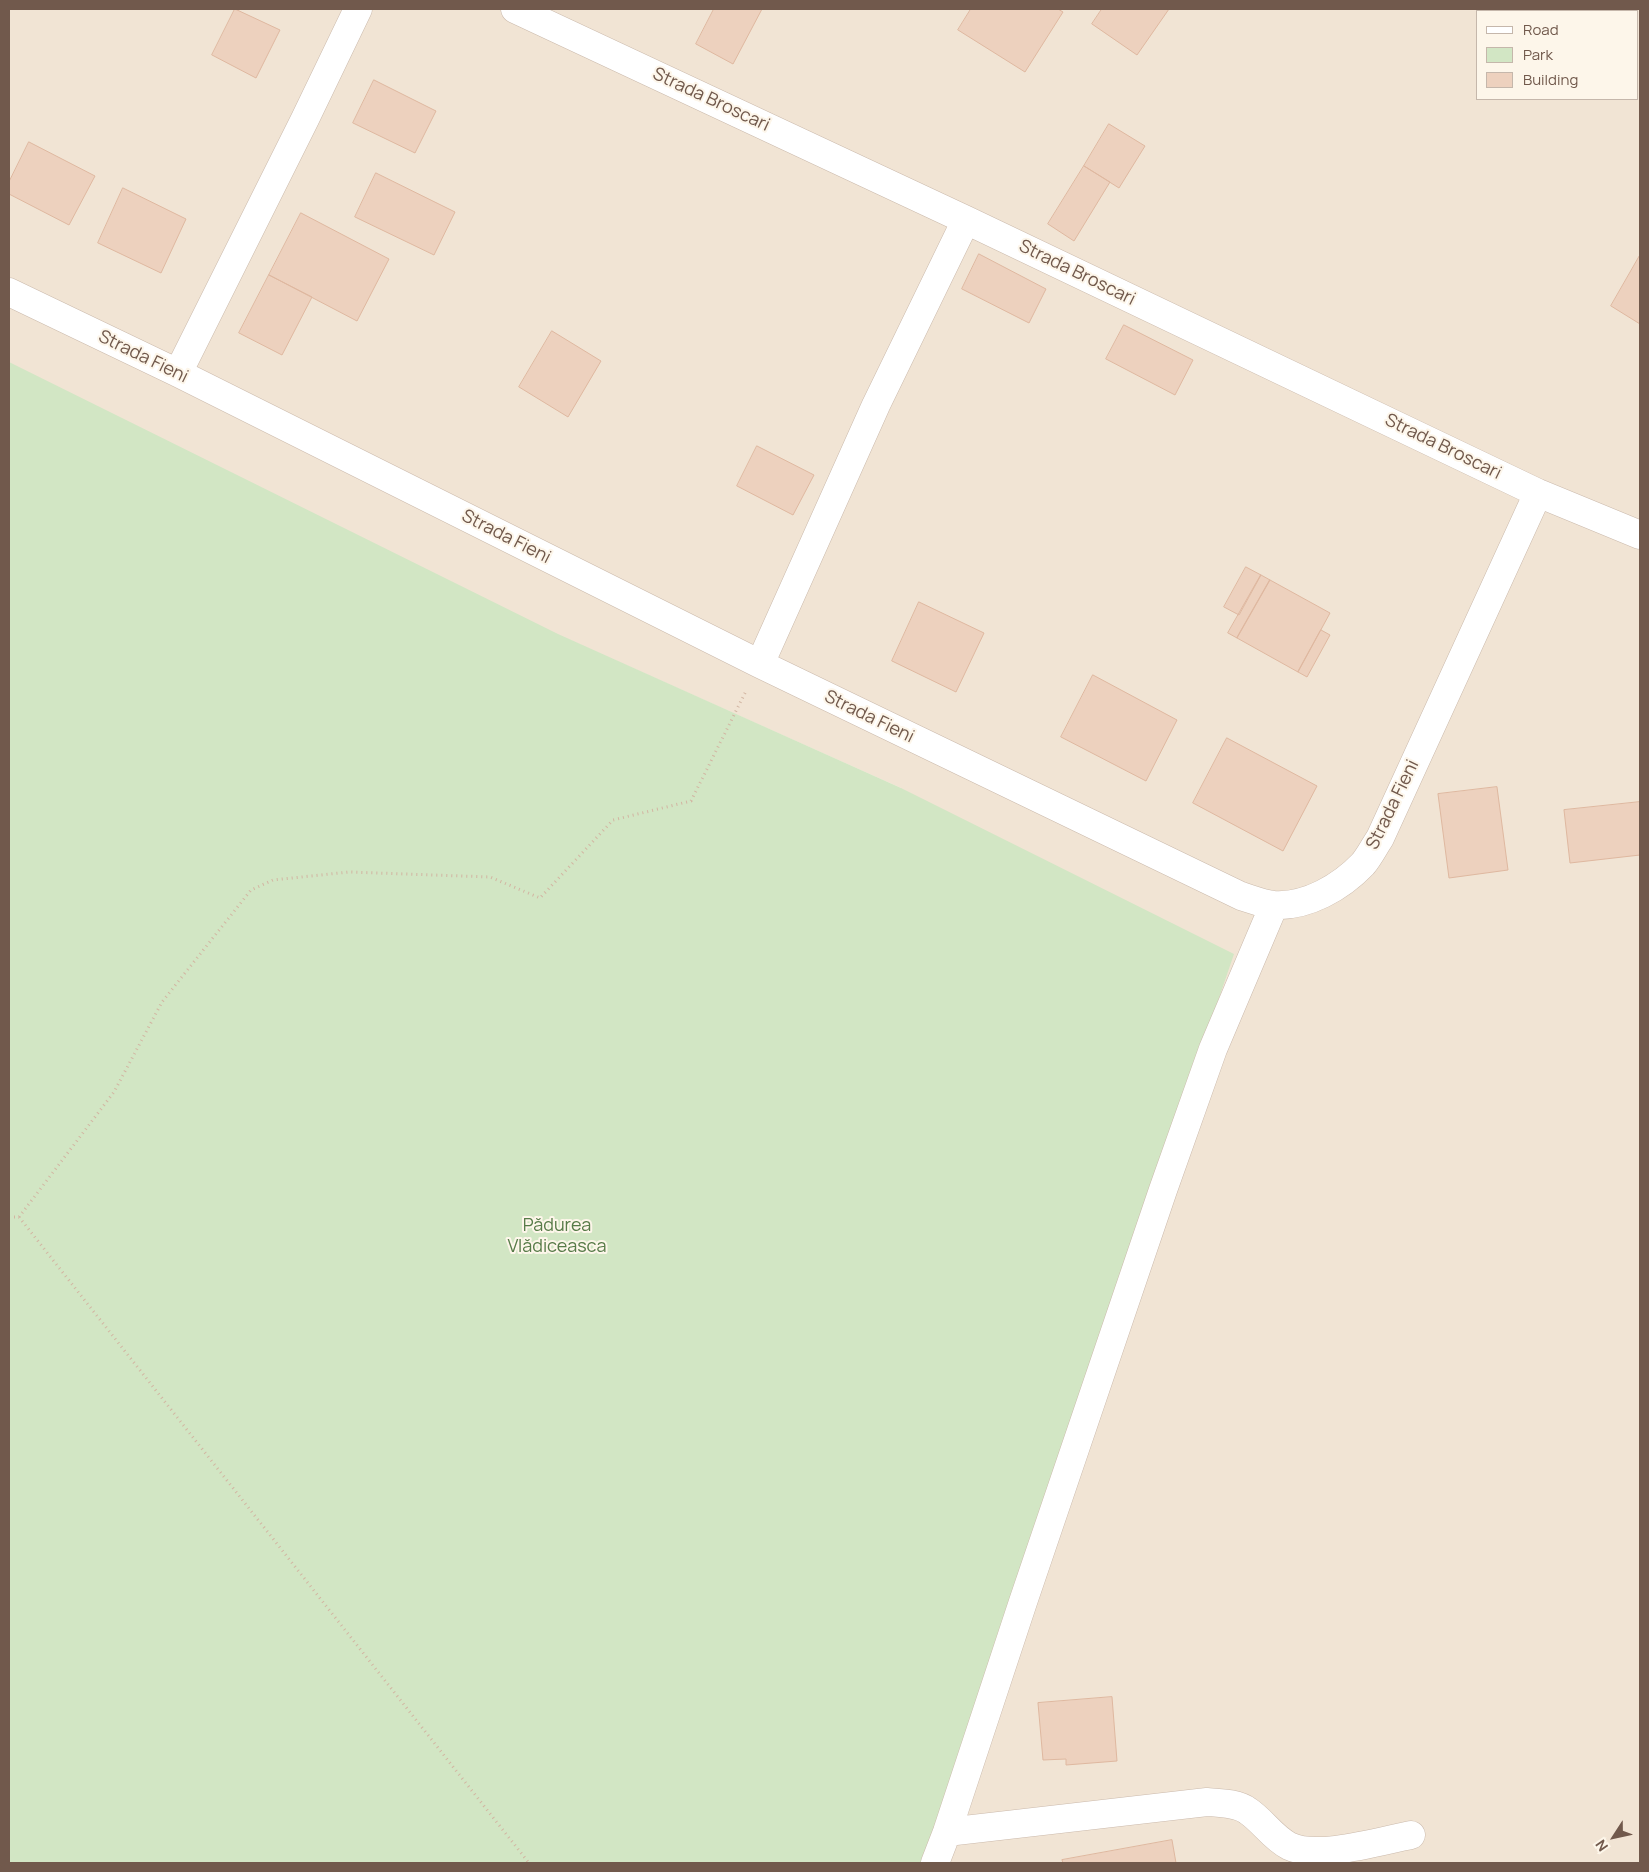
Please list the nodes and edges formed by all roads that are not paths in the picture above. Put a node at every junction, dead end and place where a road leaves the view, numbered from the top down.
1 (358, 9) edge
2 (515, 9) edge
3 (966, 220) junction
4 (9, 292) edge
5 (178, 373) junction
6 (1538, 492) junction
7 (1640, 535) edge
8 (760, 664) junction
9 (1274, 905) junction
10 (948, 1832) junction
11 (1411, 1835) dead end
12 (935, 1863) edge

1 - 5 street
2 - 3 street, Strada Broscari
3 - 6 street, Strada Broscari
3 - 8 street
4 - 5 street, Strada Fieni
5 - 8 street, Strada Fieni
6 - 7 street, Strada Broscari
6 - 9 street, Strada Fieni
8 - 9 street, Strada Fieni
9 - 10 street
10 - 11 street
10 - 12 street

